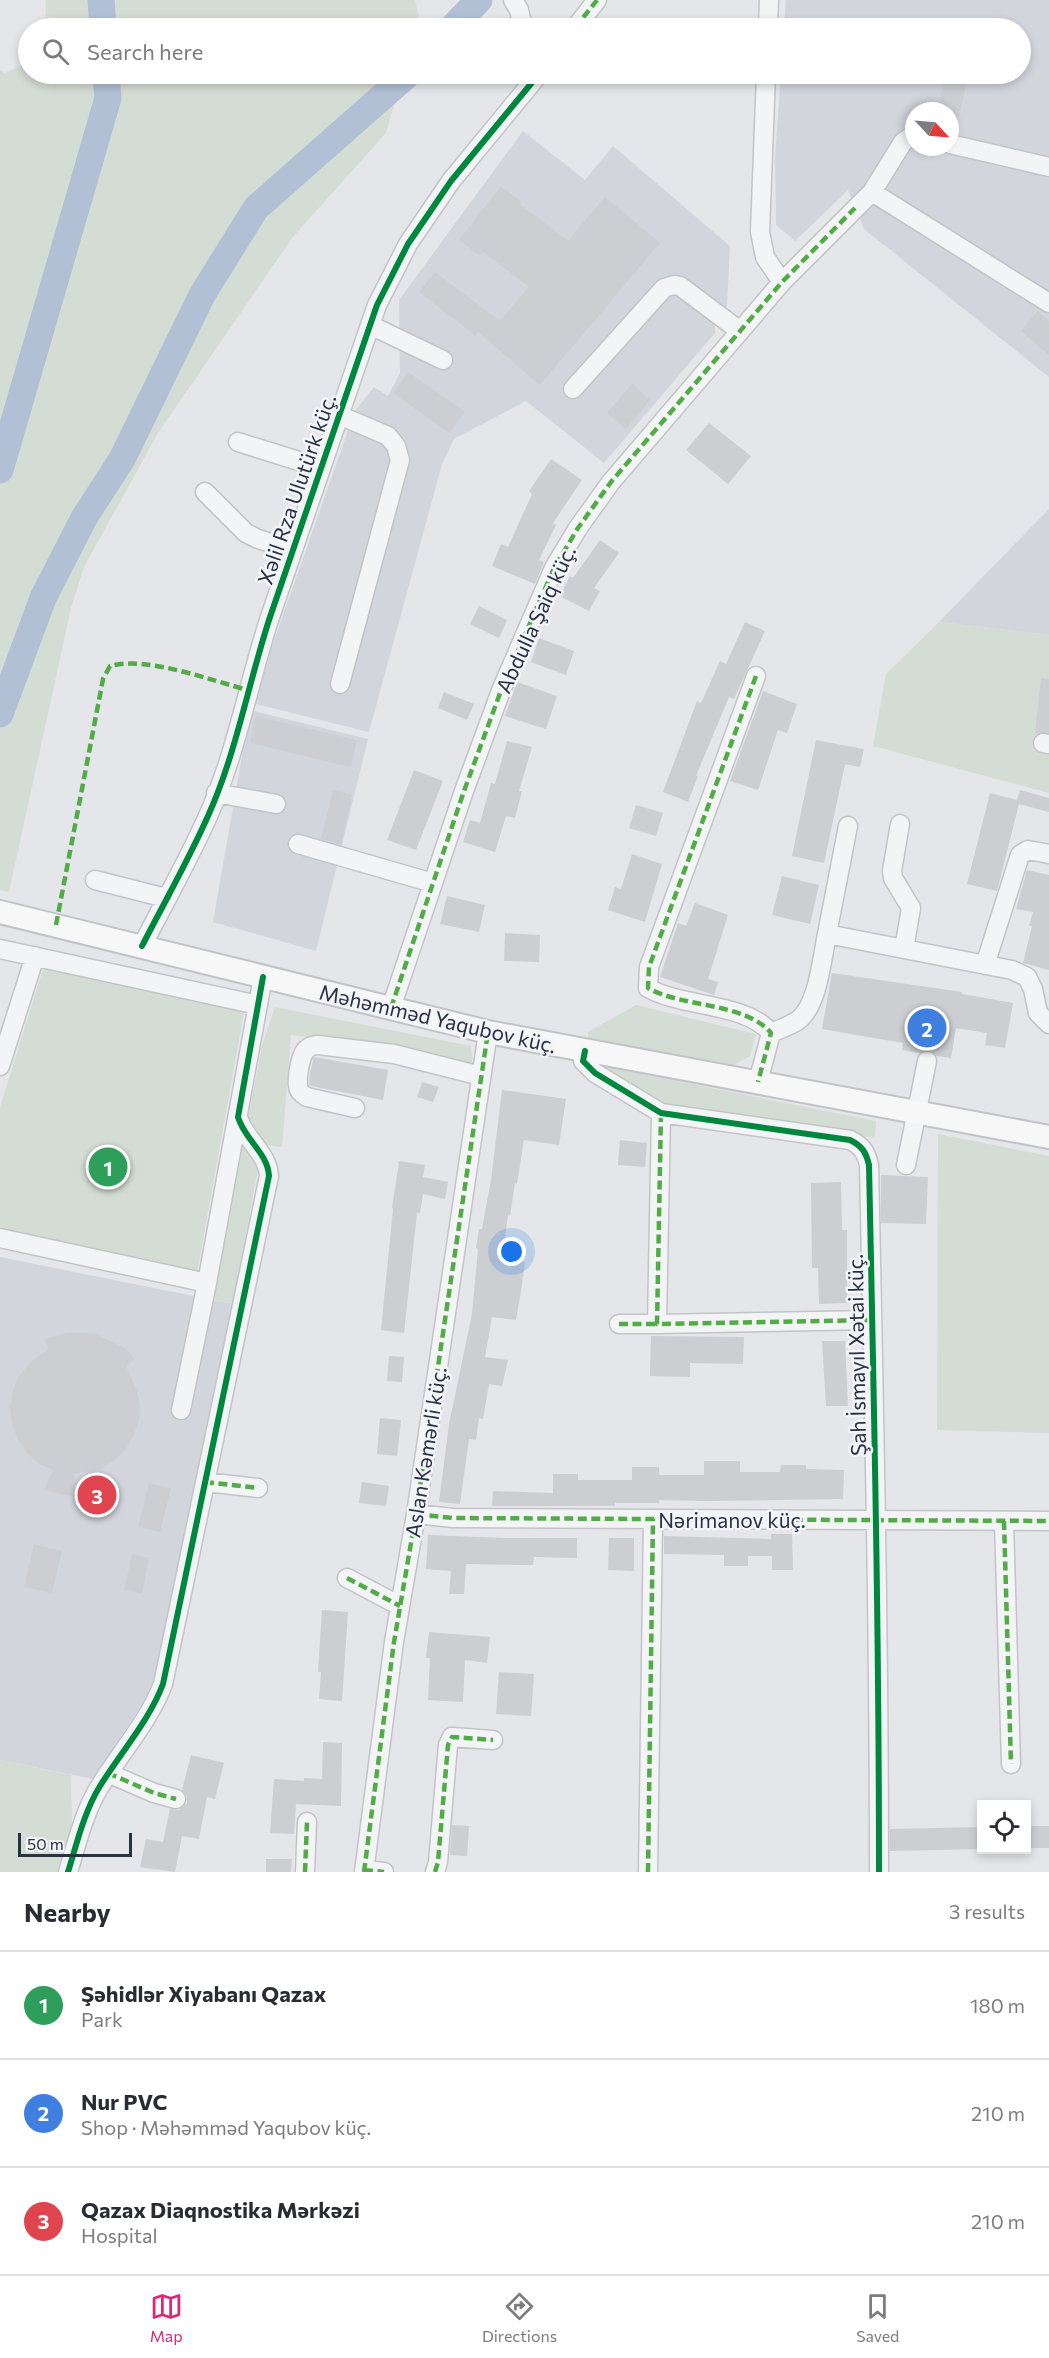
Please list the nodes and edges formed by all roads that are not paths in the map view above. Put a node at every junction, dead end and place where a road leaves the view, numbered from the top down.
1 (513, 0) edge
2 (597, 0) edge
3 (770, 0) edge
4 (521, 18) edge
5 (583, 18) edge
6 (769, 18) edge
7 (530, 84) edge
8 (765, 84) edge
9 (905, 141) edge
10 (959, 146) edge
11 (1049, 167) edge
12 (872, 192) junction
13 (782, 282) junction
14 (1049, 303) edge
15 (370, 325) junction
16 (740, 331) junction
17 (443, 360) dead end
18 (573, 388) dead end
19 (339, 415) junction
20 (238, 442) dead end
21 (321, 468) junction
22 (205, 492) dead end
23 (293, 550) junction
24 (756, 676) dead end
25 (340, 684) dead end
26 (216, 793) junction
27 (276, 804) dead end
28 (900, 824) dead end
29 (848, 826) dead end
30 (298, 844) dead end
31 (1049, 854) edge
32 (95, 880) dead end
33 (433, 883) junction
34 (166, 898) junction
35 (0, 912) edge
36 (827, 934) junction
37 (142, 946) junction
38 (904, 949) junction
39 (7, 950) edge
40 (35, 956) junction
41 (985, 964) junction
42 (263, 977) junction
43 (258, 1005) junction
44 (391, 1008) junction
45 (1049, 1024) edge
46 (488, 1032) junction
47 (771, 1033) junction
48 (585, 1052) junction
49 (927, 1061) dead end
50 (0, 1066) edge
51 (481, 1076) junction
52 (758, 1082) junction
53 (355, 1108) dead end
54 (916, 1112) junction
55 (661, 1113) junction
56 (238, 1117) junction
57 (1049, 1137) edge
58 (906, 1165) dead end
59 (0, 1238) edge
60 (207, 1283) junction
61 (872, 1320) junction
62 (619, 1324) dead end
63 (657, 1324) junction
64 (181, 1410) dead end
65 (205, 1482) junction
66 (258, 1488) dead end
67 (416, 1514) junction
68 (653, 1519) junction
69 (876, 1520) junction
70 (1004, 1521) junction
71 (1049, 1521) edge
72 (347, 1578) dead end
73 (400, 1606) junction
74 (493, 1740) dead end
75 (1011, 1764) dead end
76 (108, 1773) junction
77 (176, 1799) dead end
78 (307, 1822) dead end
79 (364, 1871) edge
80 (68, 1872) edge
81 (305, 1872) edge
82 (384, 1872) edge
83 (435, 1872) edge
84 (648, 1872) edge
85 (879, 1872) edge

1 - 4 street
2 - 5 street
3 - 6 street
7 - 15 street, Xəlil Rza Ulutürk küç.
8 - 13 street
9 - 12 street, Abdulla Şaiq küç.
10 - 11 street
12 - 13 street, Abdulla Şaiq küç.
12 - 14 street
13 - 16 street, Abdulla Şaiq küç.
15 - 17 street
15 - 19 street, Xəlil Rza Ulutürk küç.
16 - 18 street
16 - 33 street, Abdulla Şaiq küç.
19 - 21 street, Xəlil Rza Ulutürk küç.
19 - 25 street
20 - 21 street
21 - 23 street, Xəlil Rza Ulutürk küç.
22 - 23 street
23 - 26 street, Xəlil Rza Ulutürk küç.
24 - 47 street
26 - 27 street
26 - 34 street, Xəlil Rza Ulutürk küç.
28 - 38 street
29 - 36 street
30 - 33 street
31 - 41 street
32 - 34 street
33 - 44 street, Abdulla Şaiq küç.
34 - 37 street, Xəlil Rza Ulutürk küç.
35 - 37 main road, Məhəmməd Yaqubov küç.
36 - 38 street
36 - 47 street
37 - 42 main road, Məhəmməd Yaqubov küç.
38 - 41 street
39 - 40 street
40 - 43 street
40 - 50 street
41 - 45 street
42 - 43 street
42 - 44 main road, Məhəmməd Yaqubov küç.
43 - 56 street
44 - 46 main road, Məhəmməd Yaqubov küç.
46 - 48 main road, Məhəmməd Yaqubov küç.
46 - 51 street, Aslan Kəmərli küç.
47 - 52 street
48 - 52 main road, Məhəmməd Yaqubov küç.
48 - 55 street, Şah İsmayıl Xətai küç.
49 - 54 street
51 - 53 street
51 - 67 street, Aslan Kəmərli küç.
52 - 54 main road, Məhəmməd Yaqubov küç.
54 - 57 main road, Məhəmməd Yaqubov küç.
54 - 58 street
55 - 61 street, Şah İsmayıl Xətai küç.
55 - 63 street
56 - 60 street
56 - 65 street
59 - 60 street
60 - 64 street
61 - 63 street
61 - 69 street, Şah İsmayıl Xətai küç.
62 - 63 street
65 - 66 street
65 - 76 street
67 - 68 street, Nərimanov küç.
67 - 73 street, Aslan Kəmərli küç.
68 - 69 street, Nərimanov küç.
68 - 84 street
69 - 70 street, Nərimanov küç.
69 - 85 street, Şah İsmayıl Xətai küç.
70 - 71 street, Nərimanov küç.
70 - 75 street
72 - 73 street
73 - 79 street, Aslan Kəmərli küç.
74 - 83 street
76 - 77 street
76 - 80 street
78 - 81 street
79 - 82 street

